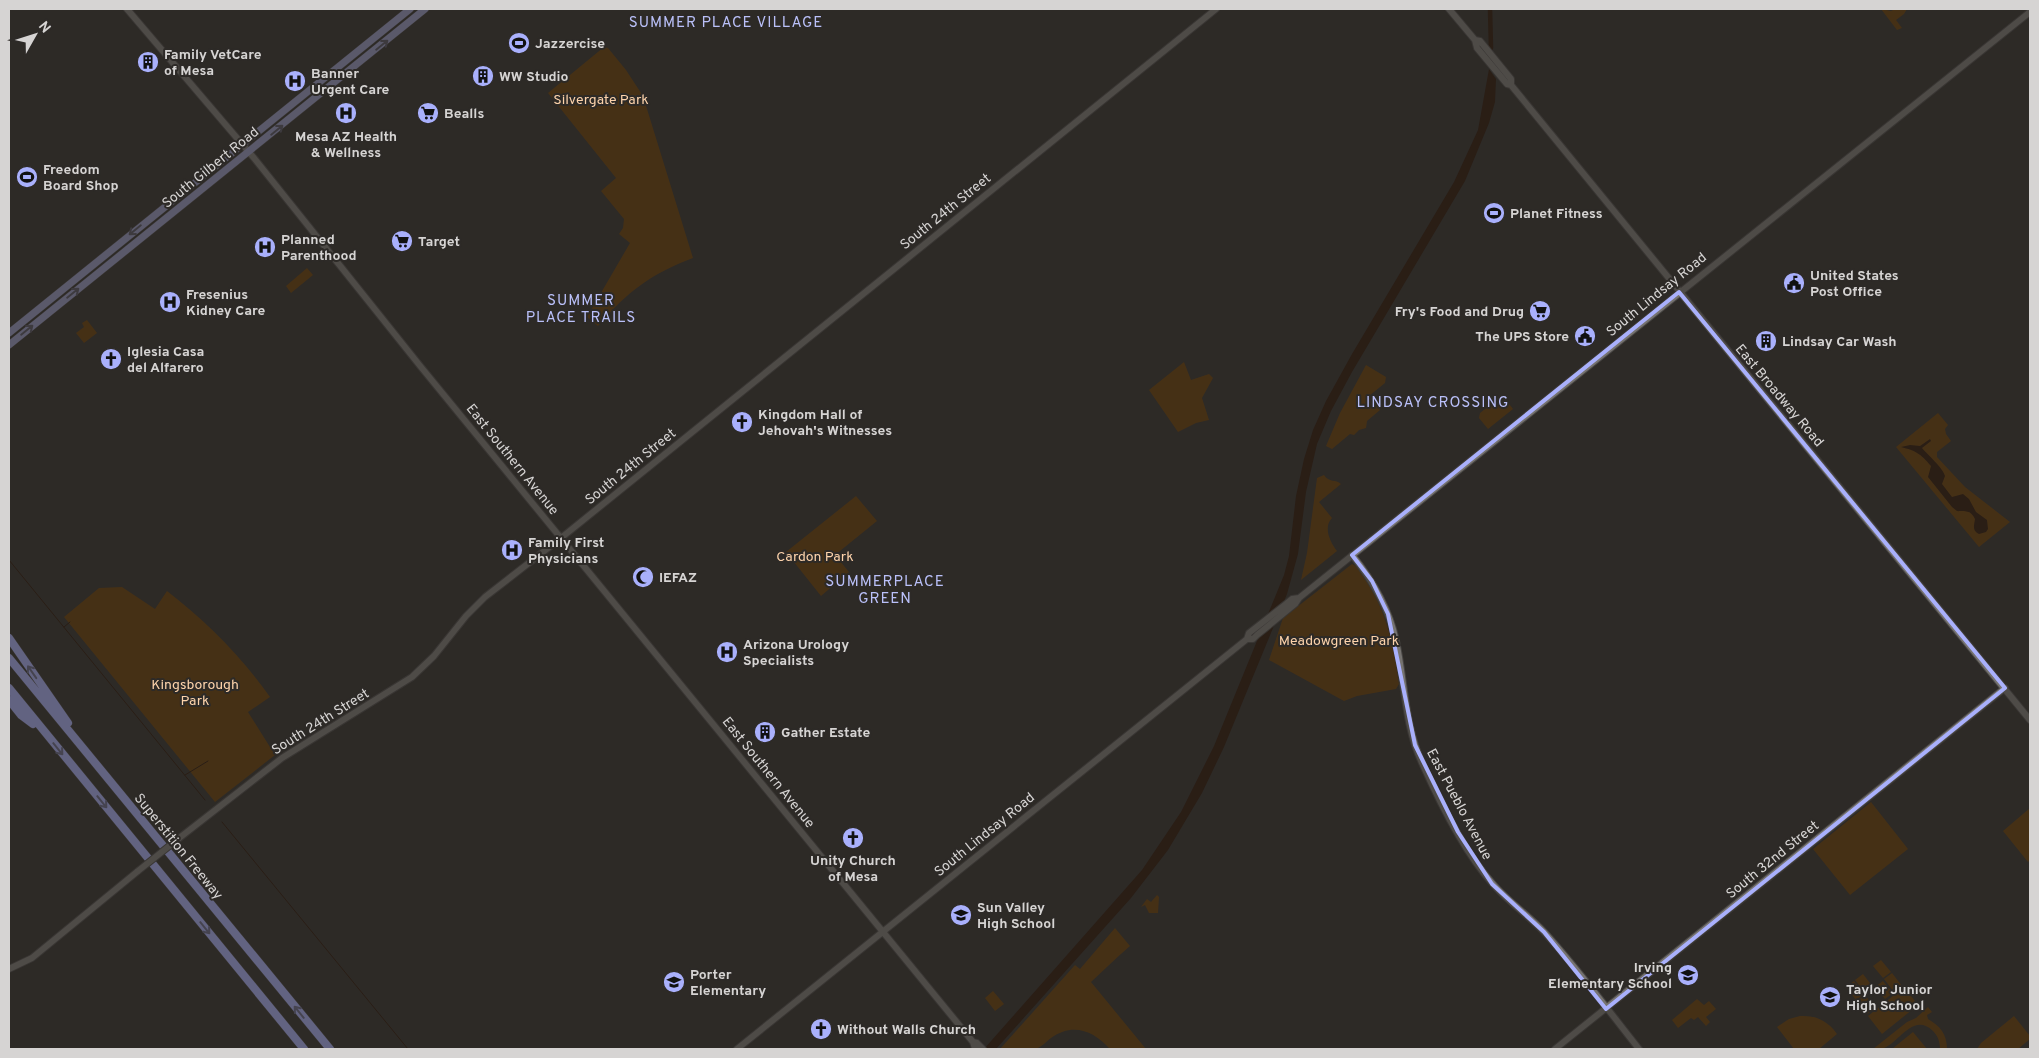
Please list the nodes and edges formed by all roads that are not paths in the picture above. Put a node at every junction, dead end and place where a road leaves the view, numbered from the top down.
1 (127, 9) edge
2 (410, 9) edge
3 (425, 9) edge
4 (1216, 9) edge
5 (1449, 9) edge
6 (2030, 12) edge
7 (1475, 40) junction
8 (336, 69) junction
9 (344, 75) junction
10 (1512, 85) junction
11 (242, 144) junction
12 (249, 152) junction
13 (1679, 292) junction
14 (9, 333) edge
15 (9, 345) edge
16 (561, 538) junction
17 (1352, 555) junction
18 (1299, 598) junction
19 (9, 638) edge
20 (1247, 639) junction
21 (9, 658) edge
22 (9, 688) edge
23 (2005, 688) junction
24 (9, 700) edge
25 (2030, 720) edge
26 (45, 732) junction
27 (100, 769) junction
28 (883, 932) junction
29 (9, 969) edge
30 (1606, 1009) junction
31 (973, 1042) junction
32 (304, 1049) edge
33 (330, 1049) edge
34 (737, 1049) edge
35 (975, 1049) edge
36 (983, 1049) edge
37 (1555, 1049) edge
38 (1639, 1049) edge

1 - 11 main road, East Southern Avenue
2 - 8 main road, South Gilbert Road
9 -> 3 main road, South Gilbert Road
4 - 16 main road, South 24th Street
5 - 7 main road, East Broadway Road
6 - 13 main road, South Lindsay Road
7 - 10 main road, East Broadway Road
7 - 10 main road, East Broadway Road
8 - 9 main road
8 - 11 main road, South Gilbert Road
12 -> 9 main road, South Gilbert Road
10 - 13 main road, East Broadway Road
11 - 12 main road, East Southern Avenue
11 -> 14 main road, South Gilbert Road
15 -> 12 main road, South Gilbert Road
12 - 16 main road, East Southern Avenue
13 - 17 main road, South Lindsay Road
13 - 23 main road, East Broadway Road
16 - 28 main road, East Southern Avenue
16 - 29 main road, South 24th Street, bridge
17 - 18 main road, South Lindsay Road
17 - 30 main road, East Pueblo Avenue
18 - 20 main road, South Lindsay Road
18 - 20 main road, South Lindsay Road
27 -> 19 highway
20 - 28 main road, South Lindsay Road
21 - 27 highway, Superstition Freeway
22 - 26 highway
23 - 25 main road, East Broadway Road
23 - 30 main road, South 32nd Street
24 - 26 highway
26 -> 32 highway
33 -> 27 highway, Superstition Freeway
28 - 31 main road, East Southern Avenue
28 - 34 main road, South Lindsay Road
30 - 37 main road, South 32nd Street
30 - 38 main road, East Pueblo Avenue
31 - 35 main road, East Southern Avenue
31 - 36 main road, East Southern Avenue

